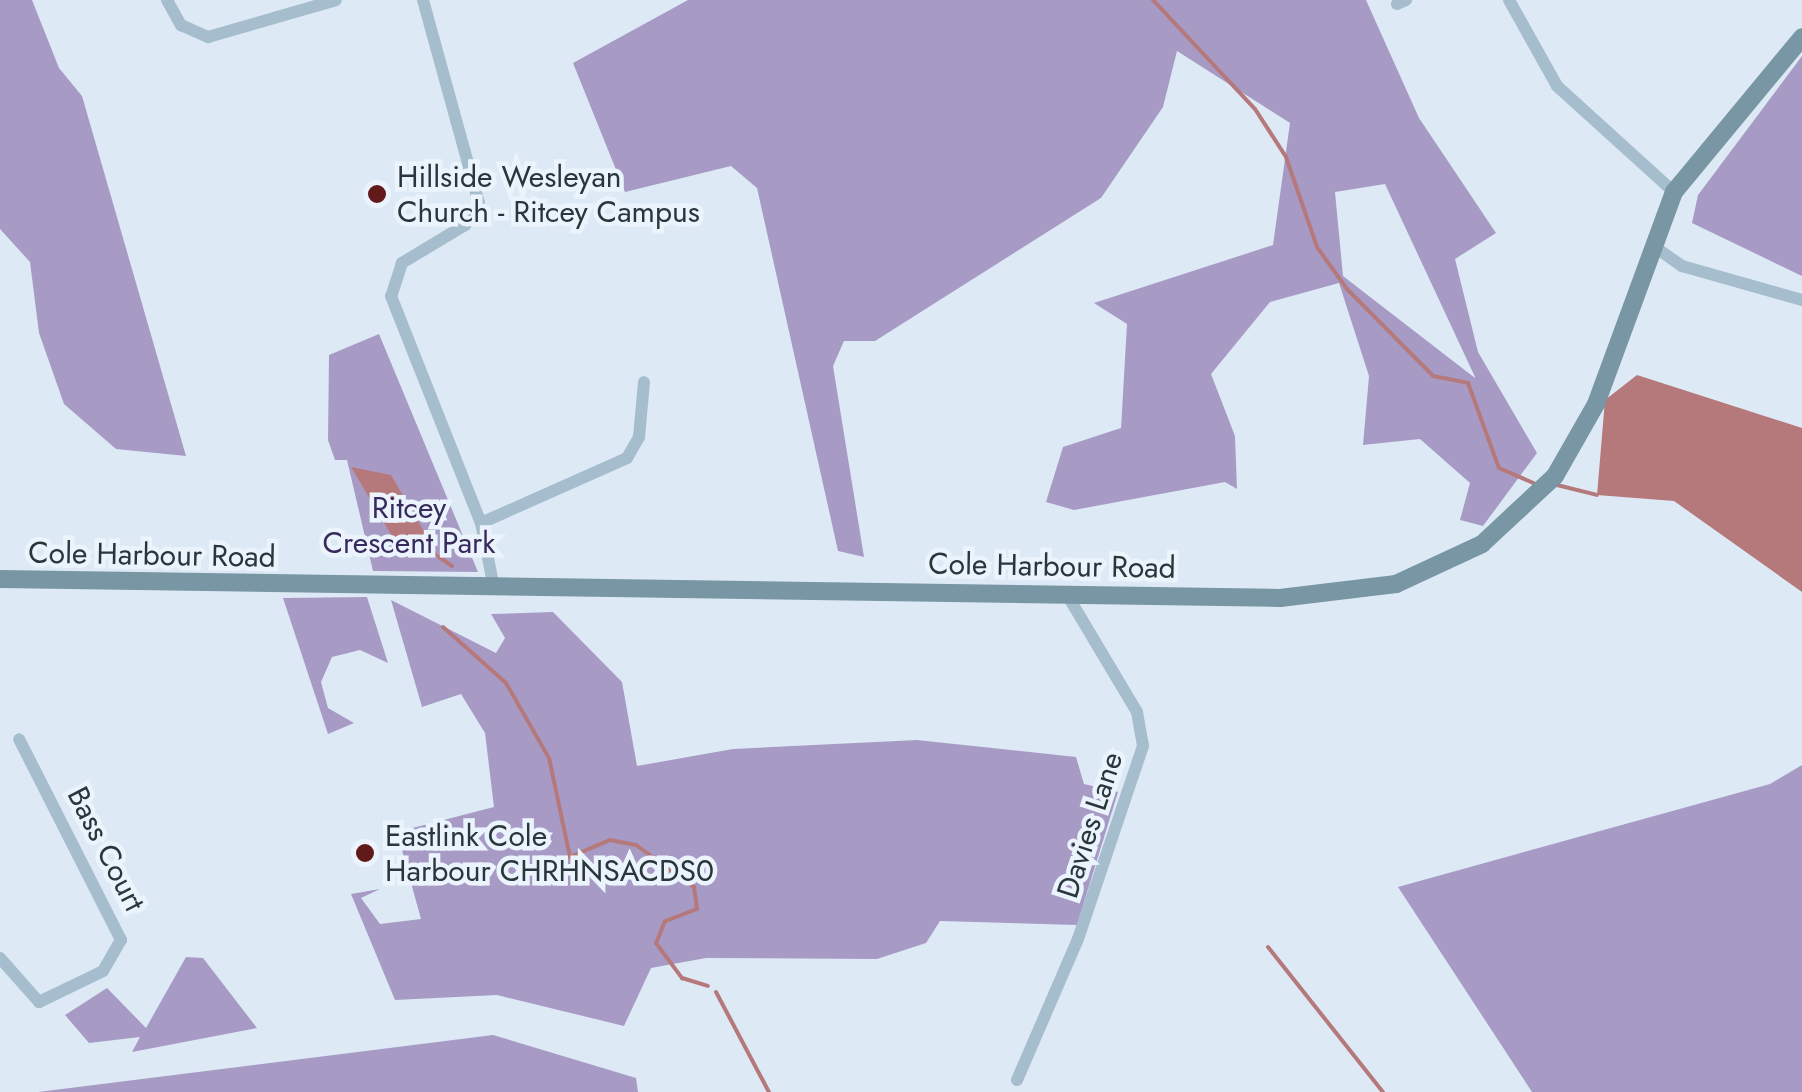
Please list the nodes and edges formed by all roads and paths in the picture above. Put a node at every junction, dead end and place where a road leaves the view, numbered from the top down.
1 (167, 0) edge
2 (336, 0) edge
3 (423, 0) edge
4 (1510, 0) edge
5 (1802, 37) edge
6 (1674, 192) junction
7 (1650, 243) junction
8 (1802, 300) edge
9 (644, 382) dead end
10 (481, 523) junction
11 (0, 579) edge
12 (492, 583) junction
13 (1066, 593) junction
14 (19, 739) dead end
15 (0, 958) edge
16 (1017, 1080) dead end

1 - 2 street
3 - 10 street
4 - 6 street
5 - 6 main road, Cole Harbour Road
6 - 7 main road, Cole Harbour Road
7 - 8 street
7 - 13 main road, Cole Harbour Road
9 - 10 street
10 - 12 street
11 - 12 main road, Cole Harbour Road
12 - 13 main road, Cole Harbour Road
13 - 16 street, Davies Lane
14 - 15 street, Bass Court

